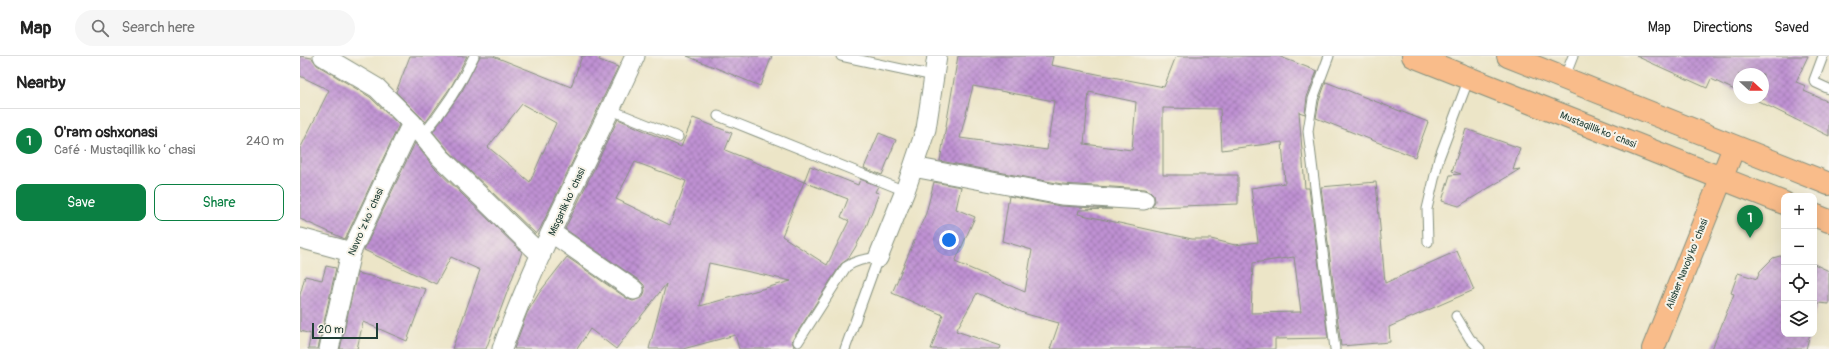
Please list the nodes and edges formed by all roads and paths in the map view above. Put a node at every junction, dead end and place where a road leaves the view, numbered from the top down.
1 (323, 56) edge
2 (474, 56) edge
3 (635, 56) edge
4 (841, 56) edge
5 (937, 56) edge
6 (1329, 56) edge
7 (1413, 56) edge
8 (1508, 56) edge
9 (1573, 56) edge
10 (1823, 56) edge
11 (934, 76) junction
12 (1469, 78) junction
13 (1564, 78) junction
14 (1829, 88) edge
15 (610, 110) junction
16 (718, 116) dead end
17 (417, 129) junction
18 (678, 137) dead end
19 (1734, 147) junction
20 (913, 167) junction
21 (1721, 179) junction
22 (1829, 184) edge
23 (905, 192) junction
24 (1144, 200) dead end
25 (1781, 202) edge
26 (1817, 216) edge
27 (1829, 221) edge
28 (552, 233) junction
29 (300, 238) edge
30 (1428, 242) dead end
31 (351, 252) junction
32 (541, 255) junction
33 (878, 258) junction
34 (634, 290) dead end
35 (1456, 316) dead end
36 (798, 342) dead end
37 (329, 349) edge
38 (502, 349) edge
39 (845, 349) edge
40 (1335, 349) edge
41 (1480, 349) edge
42 (1653, 349) edge

1 - 17 street
2 - 17 lane
3 - 15 street, Misgarlik koʻchasi
4 - 11 lane
5 - 11 street
6 - 40 lane
7 - 12 main road, Mustaqillik koʻchasi
8 - 13 main road
9 - 13 lane
10 - 14 lane
11 - 20 street
12 - 21 main road, Mustaqillik koʻchasi
12 - 30 lane
13 - 19 main road
15 - 18 lane
15 - 28 street, Misgarlik koʻchasi
16 - 23 lane
17 - 31 street, Navroʻz koʻchasi
17 - 32 street
19 - 21 main road, Alisher Navoiy koʻchasi
19 - 22 main road
20 - 23 street
20 - 24 street
21 - 25 main road, Mustaqillik koʻchasi
21 - 42 main road, Alisher Navoiy koʻchasi
23 - 33 street
26 - 27 main road
28 - 32 street, Misgarlik koʻchasi
28 - 34 street
29 - 31 street
31 - 37 street, Navroʻz koʻchasi
32 - 38 street, Misgarlik koʻchasi
33 - 36 lane
33 - 39 lane
35 - 41 lane

